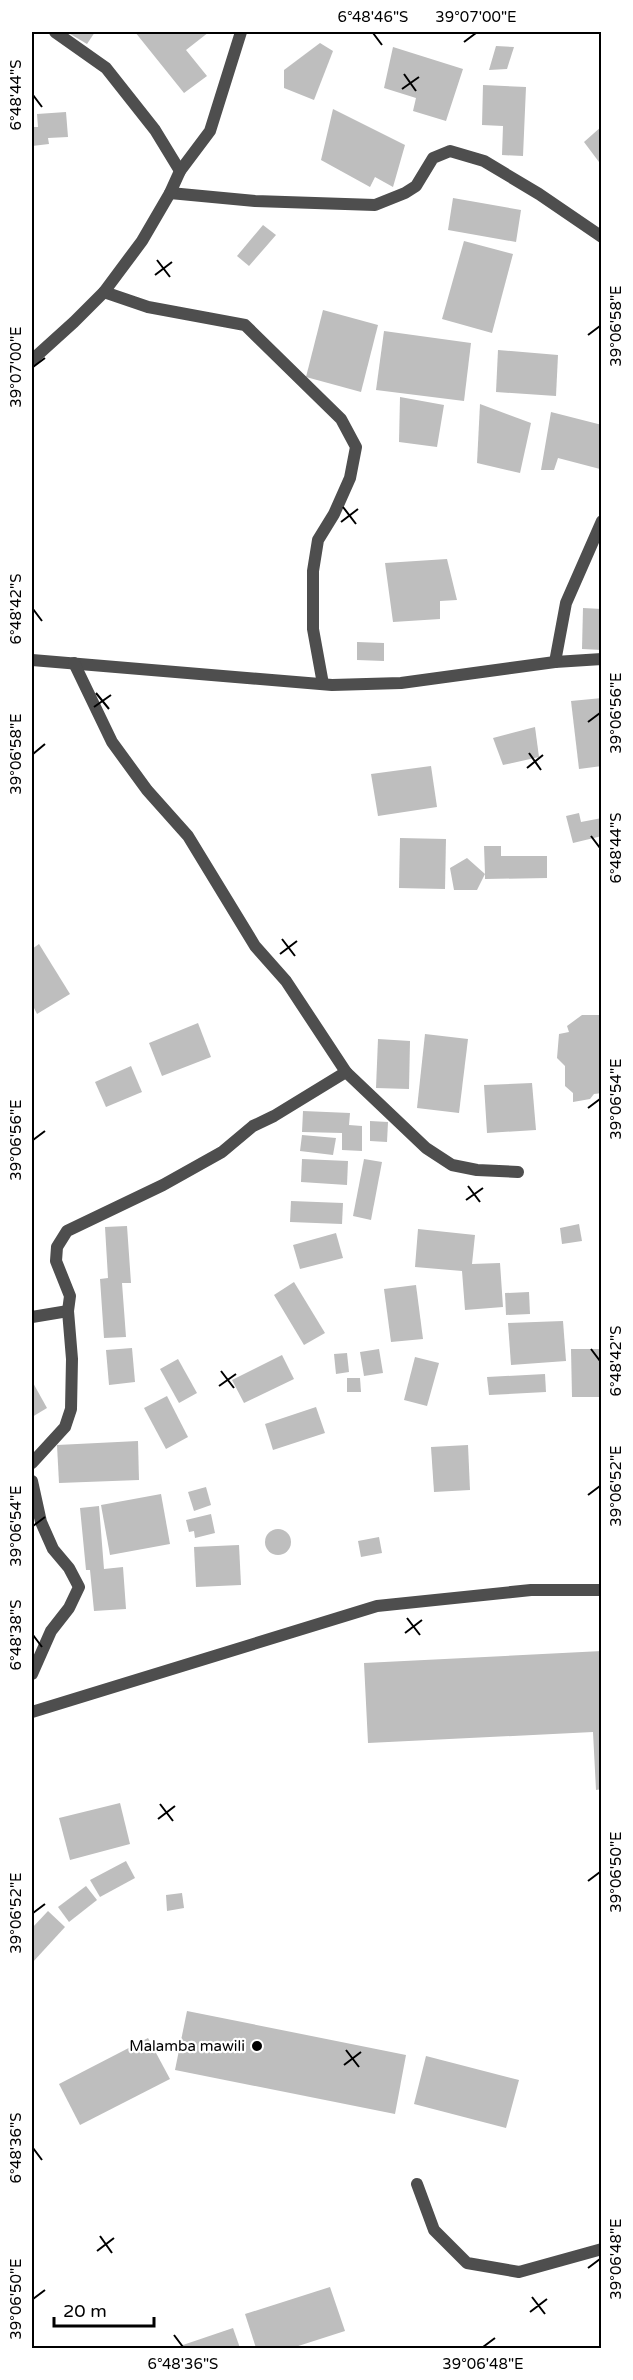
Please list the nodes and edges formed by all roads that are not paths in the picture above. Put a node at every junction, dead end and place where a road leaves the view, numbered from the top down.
1 (55, 32) edge
2 (241, 32) edge
3 (180, 171) junction
4 (170, 193) junction
5 (602, 237) edge
6 (104, 292) junction
7 (32, 360) edge
8 (602, 521) edge
9 (32, 660) edge
10 (602, 660) edge
11 (555, 662) junction
12 (74, 663) junction
13 (323, 684) junction
14 (346, 1072) junction
15 (518, 1172) dead end
16 (68, 1311) junction
17 (32, 1317) edge
18 (32, 1463) edge
19 (32, 1481) edge
20 (602, 1590) edge
21 (32, 1674) edge
22 (32, 1712) edge
23 (417, 2184) dead end
24 (602, 2248) edge

1 - 3 street
2 - 3 street
3 - 4 street
4 - 5 street
4 - 6 street
6 - 7 street
6 - 13 street
8 - 11 street
9 - 12 street
10 - 11 street
11 - 13 street
12 - 13 street
12 - 14 street
14 - 15 street
14 - 16 street
16 - 17 street
16 - 18 street
19 - 21 street
20 - 22 street
23 - 24 street

